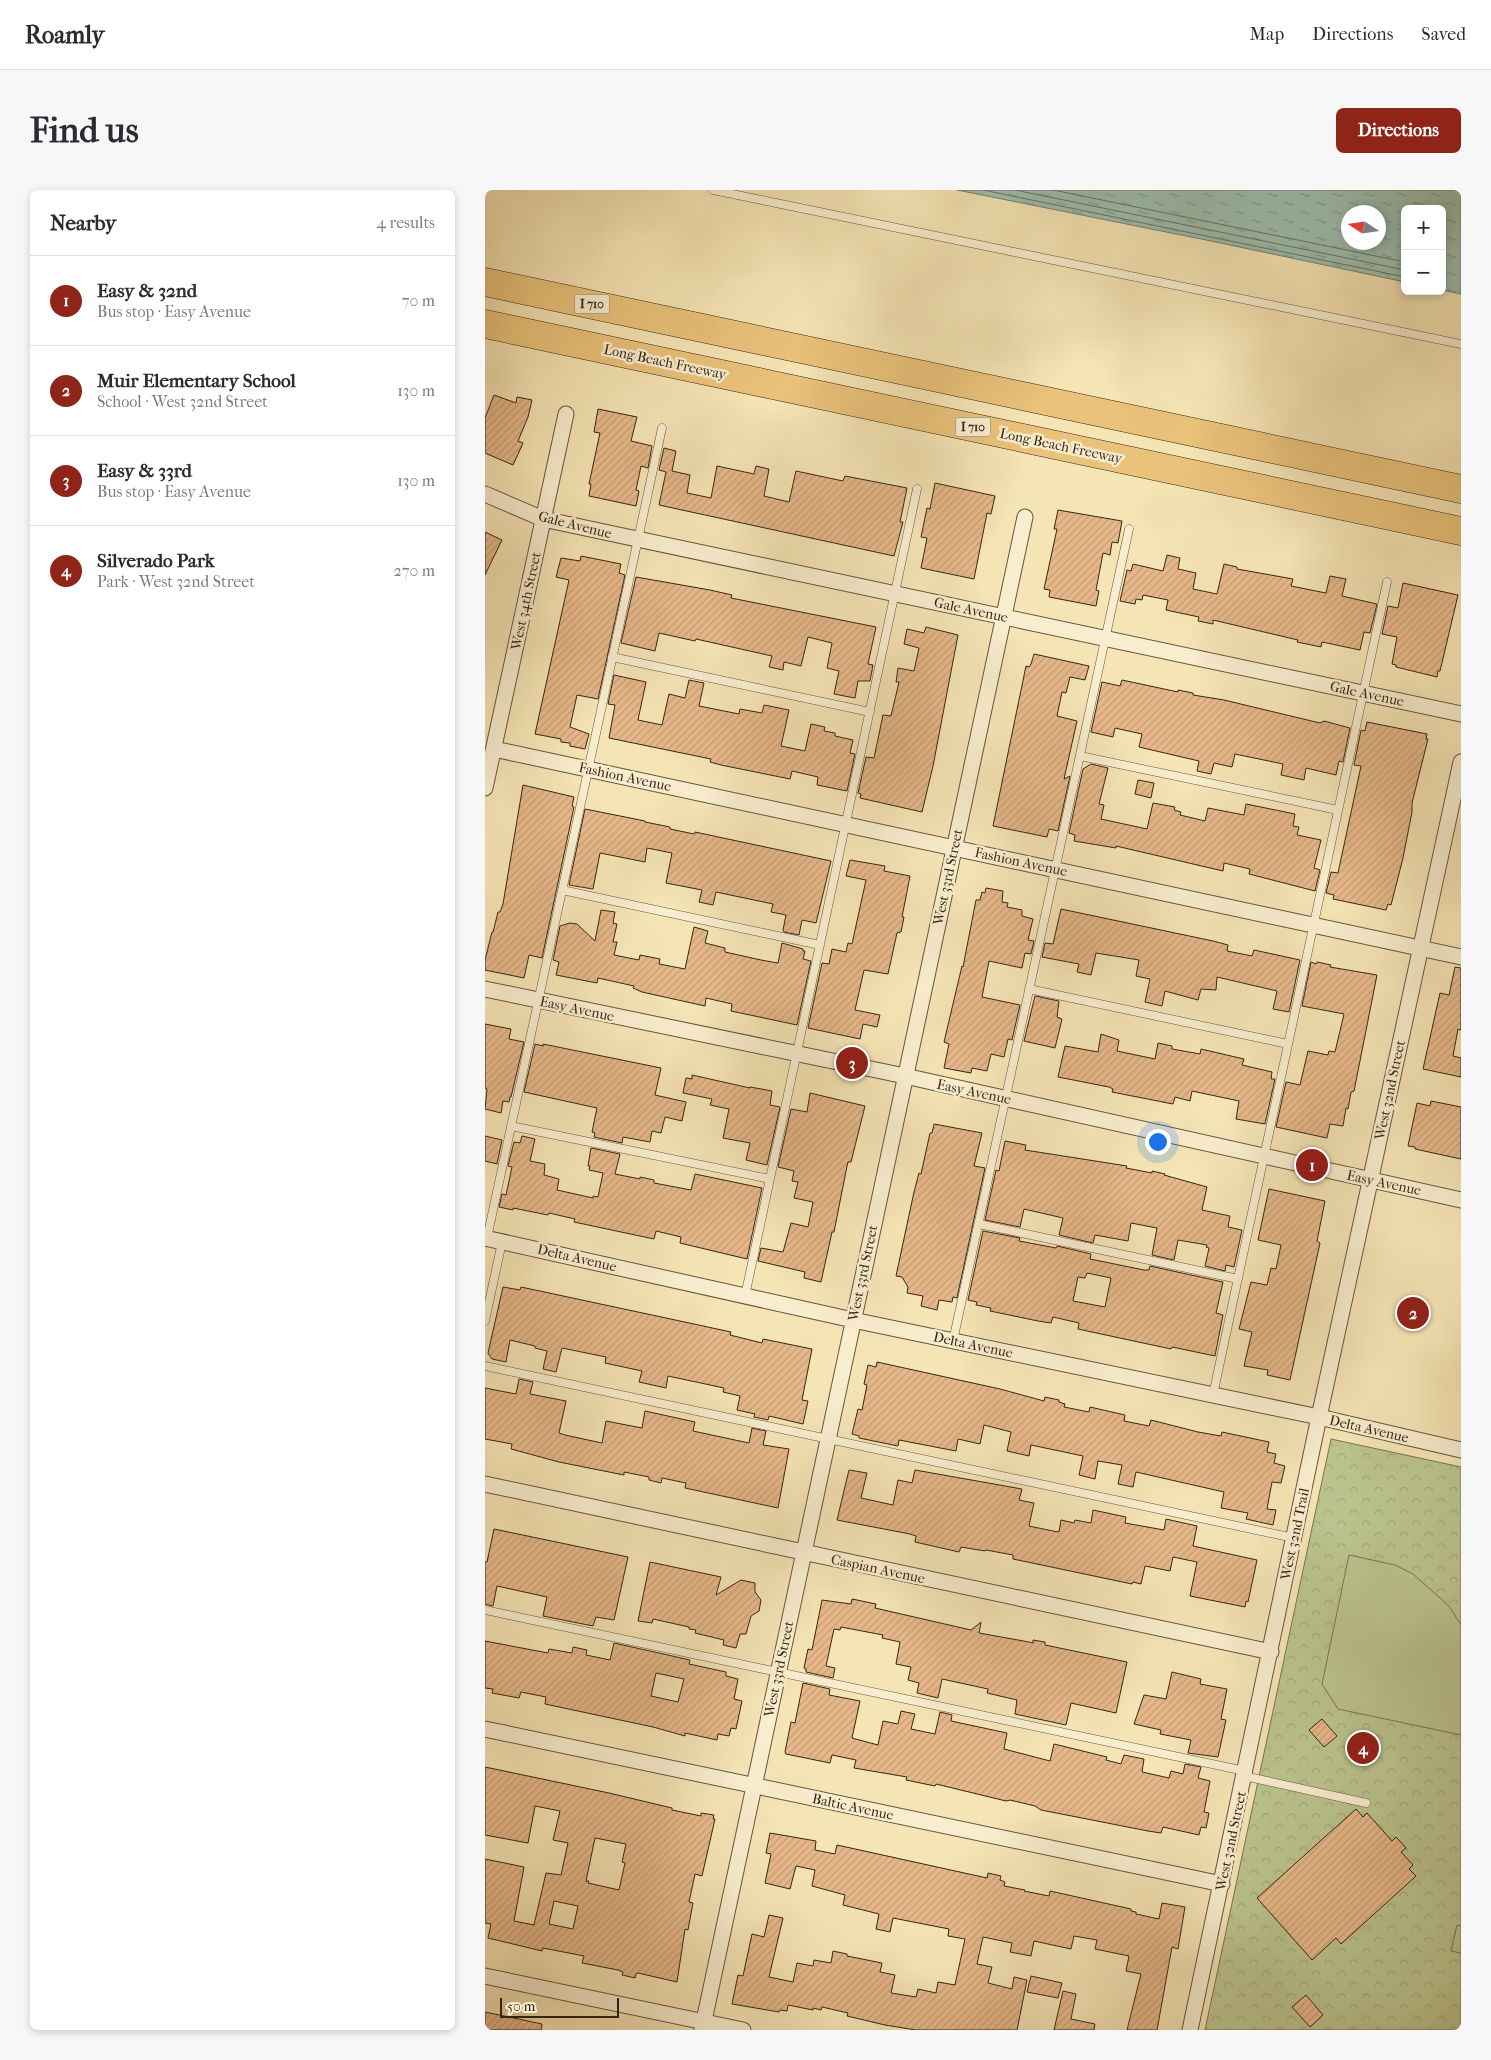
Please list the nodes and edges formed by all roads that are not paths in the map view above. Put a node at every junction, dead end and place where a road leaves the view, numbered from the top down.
1 (713, 190) edge
2 (485, 282) edge
3 (485, 324) edge
4 (1461, 344) edge
5 (566, 414) dead end
6 (661, 428) dead end
7 (917, 489) dead end
8 (1461, 489) edge
9 (485, 494) edge
10 (1025, 517) dead end
11 (543, 519) junction
12 (1129, 529) dead end
13 (1461, 531) edge
14 (637, 539) junction
15 (1387, 582) dead end
16 (895, 594) junction
17 (1003, 617) junction
18 (1105, 639) junction
19 (612, 657) junction
20 (1363, 693) junction
21 (870, 712) junction
22 (1461, 714) edge
23 (494, 749) junction
24 (1080, 756) junction
25 (1461, 762) edge
26 (588, 769) junction
27 (485, 788) edge
28 (1338, 810) junction
29 (846, 824) junction
30 (954, 848) junction
31 (1055, 870) junction
32 (562, 890) junction
33 (1314, 925) junction
34 (820, 945) junction
35 (1421, 948) junction
36 (1461, 957) edge
37 (1029, 989) junction
38 (485, 990) edge
39 (538, 1000) junction
40 (1288, 1044) junction
41 (797, 1054) junction
42 (905, 1076) junction
43 (1006, 1099) junction
44 (511, 1126) junction
45 (1264, 1156) junction
46 (770, 1179) junction
47 (1370, 1180) junction
48 (1461, 1200) edge
49 (979, 1224) junction
50 (486, 1238) edge
51 (502, 1242) junction
52 (1238, 1279) junction
53 (745, 1296) junction
54 (485, 1320) edge
55 (853, 1320) junction
56 (953, 1341) junction
57 (485, 1366) edge
58 (1213, 1395) junction
59 (1319, 1417) junction
60 (828, 1438) junction
61 (1461, 1450) edge
62 (485, 1484) edge
63 (1294, 1538) junction
64 (804, 1553) junction
65 (485, 1610) edge
66 (1271, 1652) junction
67 (778, 1672) junction
68 (485, 1730) edge
69 (1245, 1774) junction
70 (754, 1786) junction
71 (1366, 1803) dead end
72 (1222, 1884) junction
73 (485, 1976) edge
74 (703, 2026) edge
75 (743, 2030) edge
76 (1190, 2030) edge

1 - 4 lane
2 - 8 highway, I 710
3 - 13 highway, Long Beach Freeway / I 710
5 - 11 street, West 34th Street
6 - 14 lane
7 - 16 lane
9 - 11 street, Gale Avenue
10 - 17 street, West 33rd Street
11 - 14 street, Gale Avenue
11 - 23 street, West 34th Street
12 - 18 lane
14 - 16 street, Gale Avenue
14 - 19 lane
15 - 20 lane
16 - 17 street, Gale Avenue
16 - 21 lane
17 - 18 street, Gale Avenue
17 - 30 street, West 33rd Street
18 - 20 street, Gale Avenue
18 - 24 lane
19 - 21 lane
19 - 26 lane
20 - 22 street, Gale Avenue
20 - 28 lane
21 - 29 lane
23 - 26 street, Fashion Avenue
23 - 27 street, West 34th Street
24 - 28 lane
24 - 31 lane
25 - 35 street, West 32nd Street
26 - 29 street, Fashion Avenue
26 - 32 lane
28 - 33 lane
29 - 30 street, Fashion Avenue
29 - 34 lane
30 - 31 street, Fashion Avenue
30 - 42 street, West 33rd Street
31 - 33 street, Fashion Avenue
31 - 37 lane
32 - 34 lane
32 - 39 lane
33 - 35 street, Fashion Avenue
33 - 40 lane
34 - 41 lane
35 - 36 street, Fashion Avenue
35 - 47 street, West 32nd Street
37 - 40 lane
37 - 43 lane
38 - 39 street, Easy Avenue
39 - 41 street, Easy Avenue
39 - 44 lane
40 - 45 lane
41 - 42 street, Easy Avenue
41 - 46 lane
42 - 43 street, Easy Avenue
42 - 55 street, West 33rd Street
43 - 45 street, Easy Avenue
43 - 49 lane
44 - 46 lane
44 - 50 lane
45 - 47 street, Easy Avenue
45 - 52 lane
46 - 53 lane
47 - 48 street, Easy Avenue
47 - 59 street, West 32nd Street
49 - 52 lane
49 - 56 lane
50 - 51 street, Delta Avenue
51 - 53 street, Delta Avenue
51 - 54 lane
52 - 58 lane
53 - 55 street, Delta Avenue
55 - 56 street, Delta Avenue
55 - 60 street, West 33rd Street
56 - 58 street, Delta Avenue
57 - 60 lane
58 - 59 street, Delta Avenue
59 - 61 street, Delta Avenue
59 - 63 street, West 32nd Trail
60 - 63 lane
60 - 64 street, West 33rd Street
62 - 64 street, Caspian Avenue
63 - 66 street, West 32nd Trail
64 - 66 street, Caspian Avenue
64 - 67 street, West 33rd Street
65 - 67 lane
66 - 69 street, West 32nd Street
67 - 69 lane
67 - 70 street, West 33rd Street
68 - 70 street, Baltic Avenue
69 - 71 lane
69 - 72 street, West 32nd Street
70 - 72 street, Baltic Avenue
70 - 74 street, West 33rd Street
72 - 76 street, West 32nd Street
73 - 74 street
74 - 75 street

